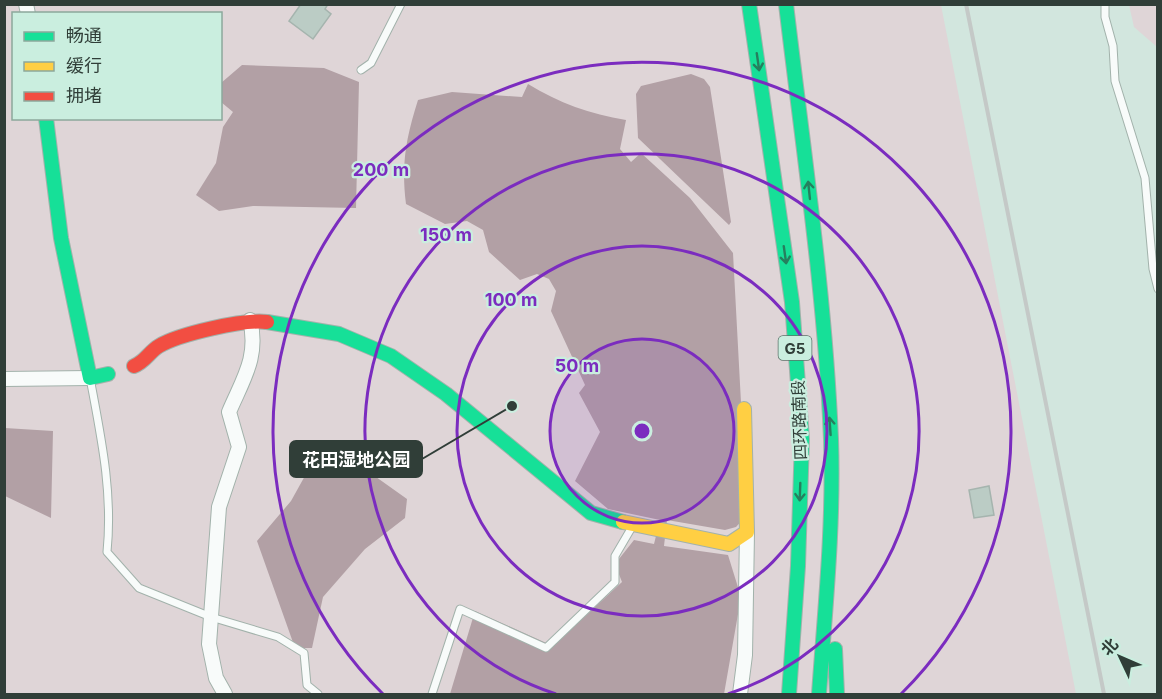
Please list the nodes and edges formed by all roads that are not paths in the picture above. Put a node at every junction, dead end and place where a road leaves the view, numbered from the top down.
1 (401, 4) edge
2 (749, 4) edge
3 (786, 4) edge
4 (1105, 4) edge
5 (361, 70) dead end
6 (46, 120) edge
7 (1158, 289) edge
8 (250, 320) junction
9 (134, 366) dead end
10 (108, 374) dead end
11 (90, 378) junction
12 (4, 379) edge
13 (744, 409) dead end
14 (633, 525) junction
15 (747, 532) junction
16 (829, 554) junction
17 (798, 566) junction
18 (211, 617) junction
19 (225, 694) edge
20 (318, 694) edge
21 (432, 694) edge
22 (740, 694) edge
23 (778, 694) edge
24 (789, 694) edge
25 (819, 694) edge
26 (837, 694) edge

1 - 5 lane
2 -> 17 main road, 四环路南段 / G5
16 -> 3 main road, 四环路南段 / G5
4 - 7 lane
6 - 11 main road
8 - 9 main road
8 - 14 main road
8 - 18 street
10 - 11 main road
11 - 12 street
11 - 18 lane
13 - 15 main road
14 - 15 main road
14 - 21 lane
15 - 22 street
16 - 25 main road, 四环路南段 / G5
16 - 26 main road
17 - 23 main road
17 - 24 main road, 四环路南段 / G5
18 - 19 street
18 - 20 lane

